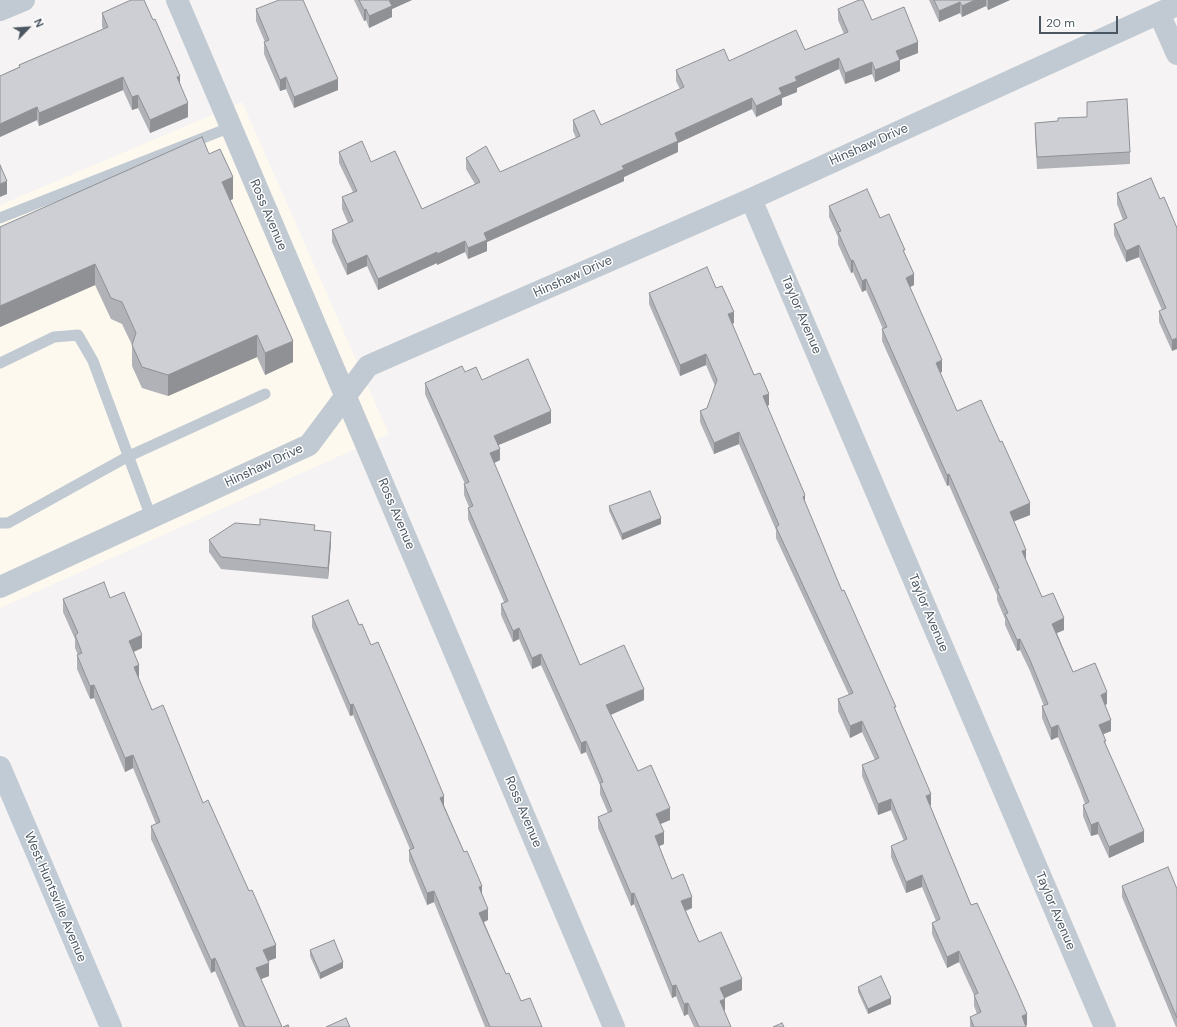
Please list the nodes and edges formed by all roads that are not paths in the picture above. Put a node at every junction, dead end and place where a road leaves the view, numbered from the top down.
1 (24, 0) edge
2 (177, 0) edge
3 (1168, 9) edge
4 (0, 10) edge
5 (1177, 54) edge
6 (230, 126) junction
7 (751, 199) junction
8 (0, 218) edge
9 (0, 363) edge
10 (265, 394) dead end
11 (345, 396) junction
12 (127, 457) junction
13 (151, 517) junction
14 (0, 523) edge
15 (0, 587) edge
16 (0, 767) edge
17 (111, 1027) edge
18 (614, 1027) edge
19 (1105, 1027) edge

1 - 4 street
2 - 6 street, Ross Avenue
3 - 5 street
3 - 7 street, Hinshaw Drive
6 - 8 lane
6 - 11 street, Ross Avenue
7 - 11 street, Hinshaw Drive
7 - 19 street, Taylor Avenue
9 - 12 lane
10 - 12 lane
11 - 13 street, Hinshaw Drive
11 - 18 street, Ross Avenue
12 - 13 lane
12 - 14 lane
13 - 15 street, Hinshaw Drive
16 - 17 main road, West Huntsville Avenue

